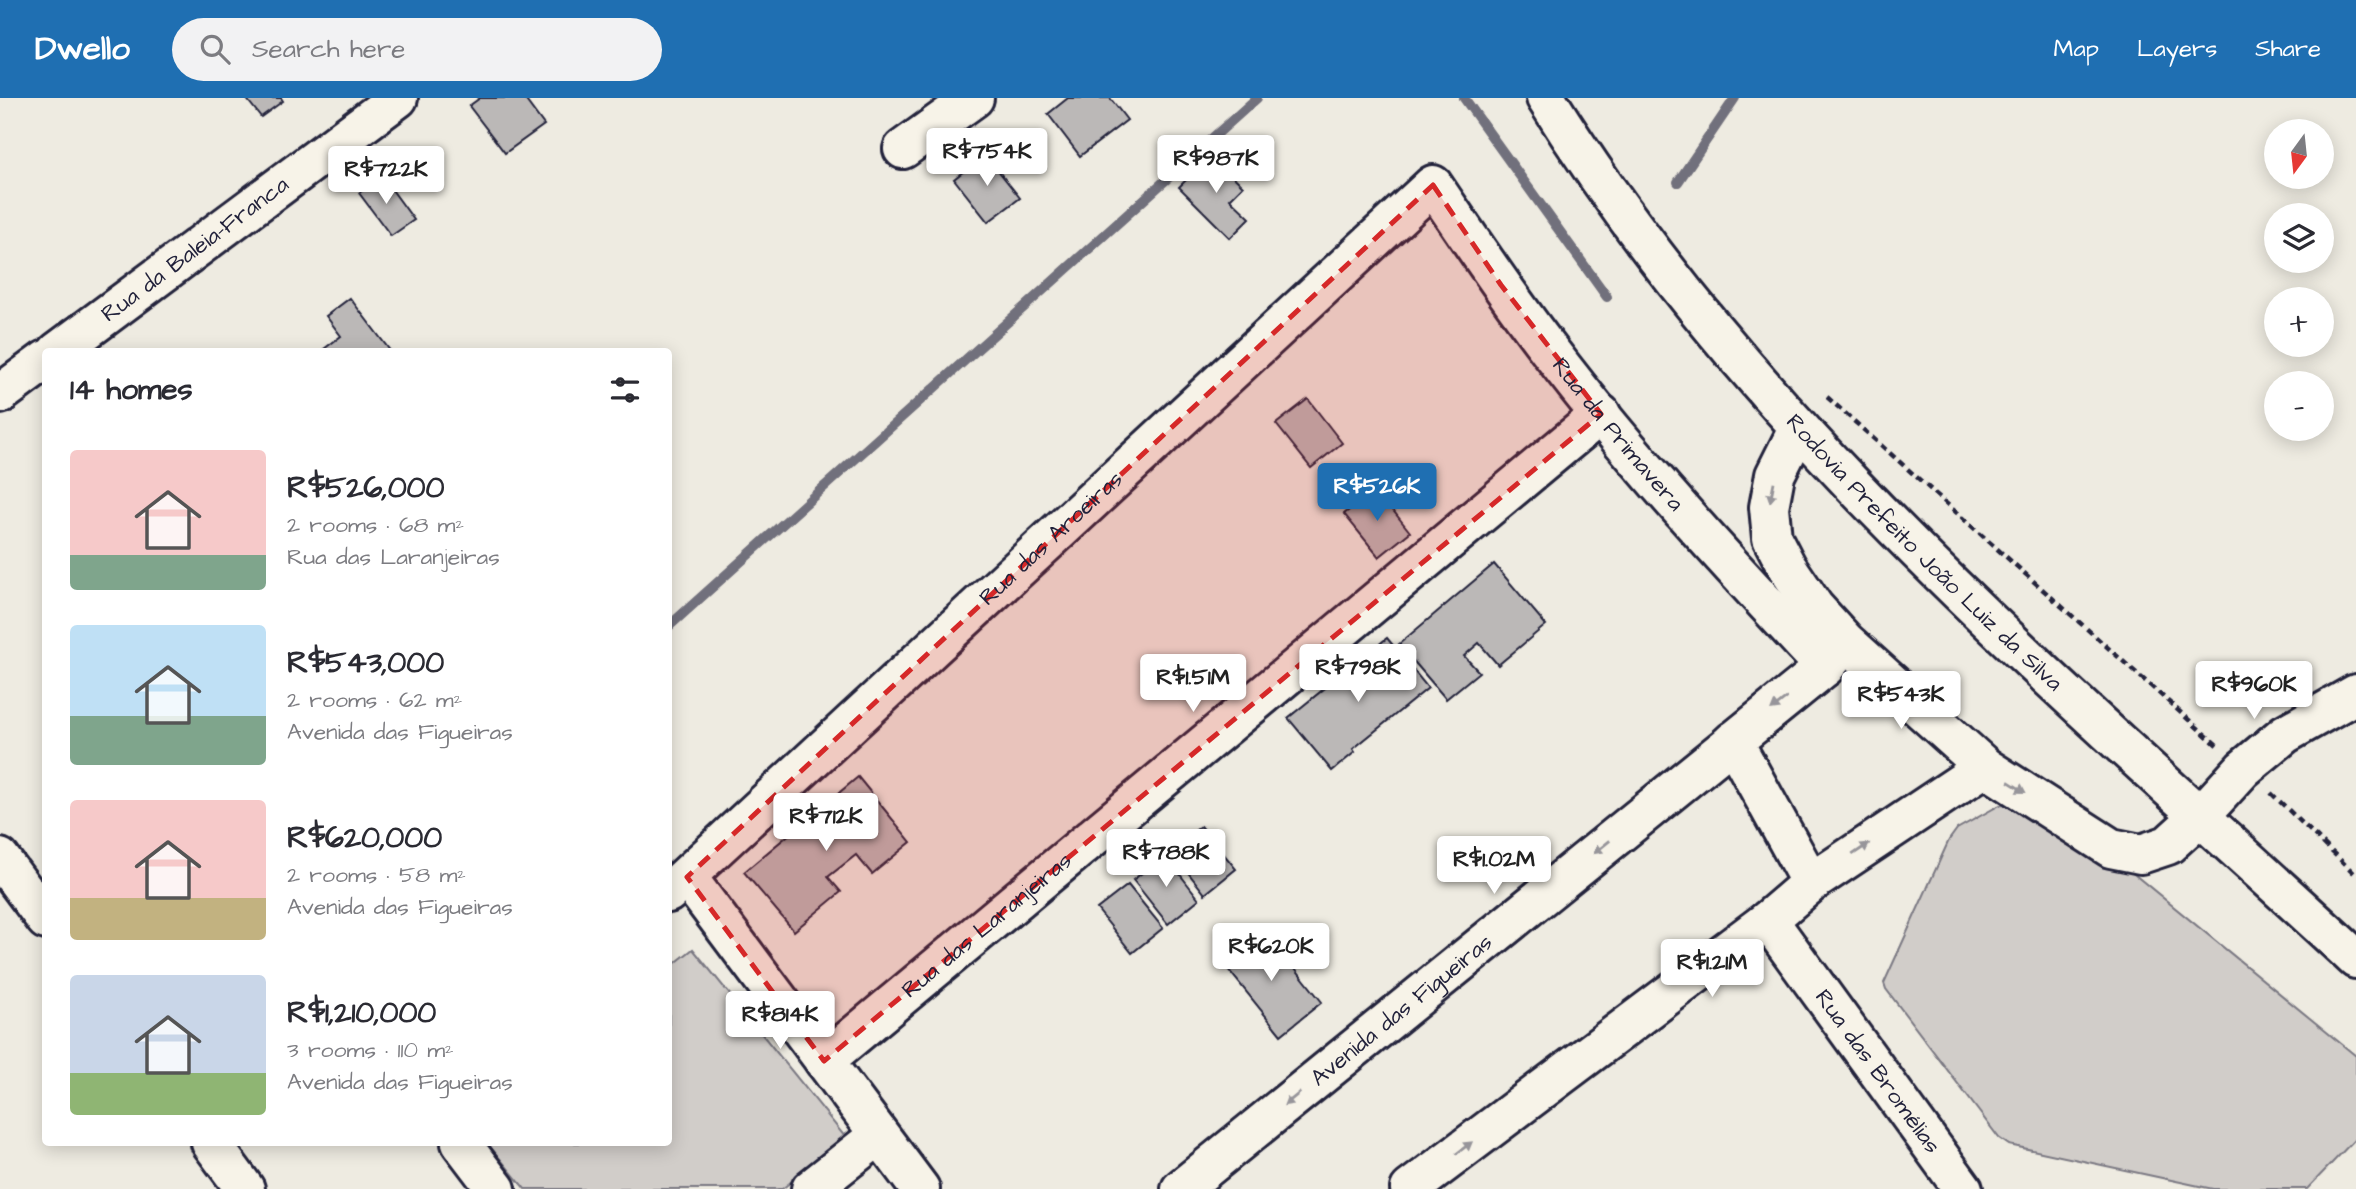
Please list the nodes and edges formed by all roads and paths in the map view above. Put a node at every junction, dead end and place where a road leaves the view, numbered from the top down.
1 (398, 98) edge
2 (974, 98) edge
3 (1546, 98) edge
4 (902, 149) dead end
5 (1433, 185) joint
6 (62, 348) edge
7 (42, 363) edge
8 (1821, 392) dead end
9 (0, 394) edge
10 (1601, 414) junction
11 (1798, 429) junction
12 (1836, 654) junction
13 (2356, 694) edge
14 (1733, 741) junction
15 (1985, 767) junction
16 (2243, 769) junction
17 (2201, 815) junction
18 (0, 858) edge
19 (2356, 874) edge
20 (1811, 883) junction
21 (678, 885) edge
22 (42, 915) edge
23 (1768, 920) junction
24 (2356, 959) edge
25 (824, 1061) junction
26 (879, 1135) junction
27 (213, 1146) edge
28 (463, 1146) edge
29 (245, 1189) edge
30 (496, 1189) edge
31 (811, 1189) edge
32 (920, 1189) edge
33 (1181, 1189) edge
34 (1410, 1189) edge
35 (1963, 1189) edge

1 - 6 street, Rua da Baleia-Franca
2 - 4 street
3 - 11 street, Rodovia Prefeito João Luiz da Silva
5 - 10 street, Rua da Primavera
5 - 21 street, Rua das Aroeiras
7 - 9 street
8 - 16 path
10 - 12 street, Rua da Primavera
10 - 25 street, Rua das Laranjeiras
11 -> 12 street
11 - 17 street, Rodovia Prefeito João Luiz da Silva
12 -> 14 street, Avenida das Figueiras
12 - 15 street
13 - 16 street
14 - 20 street
14 -> 33 street, Avenida das Figueiras
15 -> 17 street
20 -> 15 street
16 - 17 street
16 - 19 path
17 - 24 street, Rodovia Prefeito João Luiz da Silva
18 - 22 street
20 - 23 street
21 - 25 street
34 -> 23 street
23 - 35 street, Rua das Bromélias
25 - 26 street
26 - 31 street
26 - 32 street
27 - 29 street
28 - 30 street

